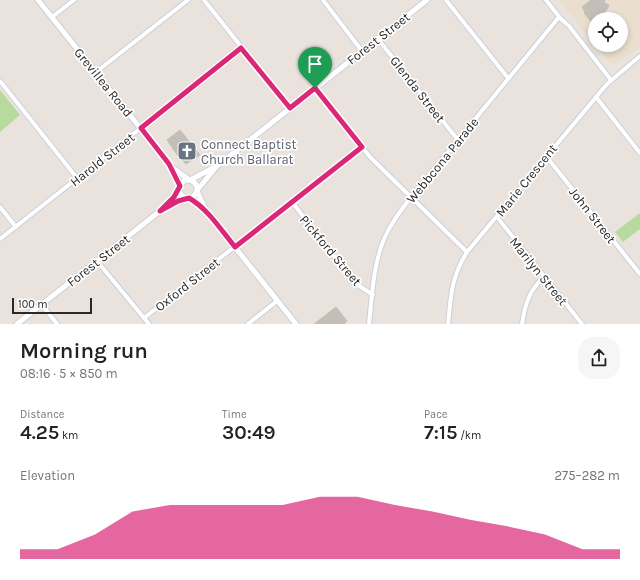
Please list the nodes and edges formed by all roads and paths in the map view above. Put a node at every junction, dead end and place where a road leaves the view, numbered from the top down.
1 (38, 0) edge
2 (74, 0) edge
3 (188, 0) edge
4 (204, 0) edge
5 (323, 0) edge
6 (427, 0) edge
7 (446, 0) edge
8 (546, 0) edge
9 (52, 17) junction
10 (559, 17) junction
11 (378, 39) junction
12 (241, 48) junction
13 (362, 51) junction
14 (640, 56) edge
15 (96, 72) junction
16 (508, 78) junction
17 (611, 80) junction
18 (0, 81) edge
19 (315, 88) junction
20 (596, 97) junction
21 (290, 108) junction
22 (141, 128) junction
23 (458, 140) junction
24 (362, 147) junction
25 (640, 153) edge
26 (546, 156) junction
27 (169, 164) junction
28 (217, 166) junction
29 (77, 178) junction
30 (189, 179) junction
31 (179, 187) junction
32 (197, 190) junction
33 (411, 197) junction
34 (188, 198) junction
35 (292, 202) junction
36 (0, 207) edge
37 (160, 211) junction
38 (211, 217) junction
39 (497, 217) junction
40 (16, 227) junction
41 (0, 239) edge
42 (235, 247) junction
43 (467, 252) junction
44 (97, 261) junction
45 (640, 274) edge
46 (544, 277) junction
47 (372, 295) junction
48 (277, 301) junction
49 (42, 305) junction
50 (144, 318) junction
51 (17, 324) edge
52 (57, 324) edge
53 (149, 324) edge
54 (248, 324) edge
55 (296, 324) edge
56 (369, 324) edge
57 (448, 324) edge
58 (522, 324) edge
59 (582, 324) edge

1 - 9 street, Grevillea Road
2 - 9 street
3 - 15 street
4 - 12 street
5 - 13 street
6 - 11 street, Forest Street
7 - 16 street
8 - 10 street
9 - 15 street, Grevillea Road
10 - 16 street, Webbcona Parade
10 - 17 street
11 - 13 street, Forest Street
11 - 23 street, Glenda Street
12 - 21 street
12 - 22 street, Harold Street
13 - 19 street, Forest Street
14 - 17 street, Marie Crescent
15 - 22 street, Grevillea Road
16 - 23 street, Webbcona Parade
17 - 20 street, Marie Crescent
18 - 29 street
19 - 21 street, Forest Street
19 - 24 street
20 - 25 street
20 - 26 street, Marie Crescent
21 - 28 street, Forest Street
22 - 27 street, Grevillea Road
22 - 29 street, Harold Street
23 - 33 street, Webbcona Parade
24 - 33 street
24 - 35 street, Oxford Street
26 - 39 street, Marie Crescent
26 - 45 street, John Street
27 - 30 street, Grevillea Road
27 - 31 street, Grevillea Road
28 - 30 street
28 - 32 street
29 - 40 street, Harold Street
30 - 31 street
30 - 32 street, Grevillea Road
31 - 34 street, Grevillea Road
31 - 37 street, Forest Street
32 - 34 street
32 - 38 street, Grevillea Road
33 - 43 street
33 - 47 street, Webbcona Parade
34 - 37 street, Forest Street
34 - 38 street, Grevillea Road
35 - 42 street, Oxford Street
35 - 47 street, Pickford Street
36 - 40 street
37 - 44 street, Forest Street
38 - 42 street, Grevillea Road
39 - 43 street, Marie Crescent
39 - 46 street, Marilyn Street
40 - 41 street, Harold Street
42 - 48 street, Grevillea Road
42 - 50 street, Oxford Street
43 - 57 street, Marie Crescent
44 - 49 street, Forest Street
44 - 50 street
46 - 58 street
46 - 59 street, Marilyn Street
47 - 56 street, Webbcona Parade
48 - 54 street
48 - 55 street, Grevillea Road
49 - 51 street, Forest Street
49 - 52 street
50 - 53 street

